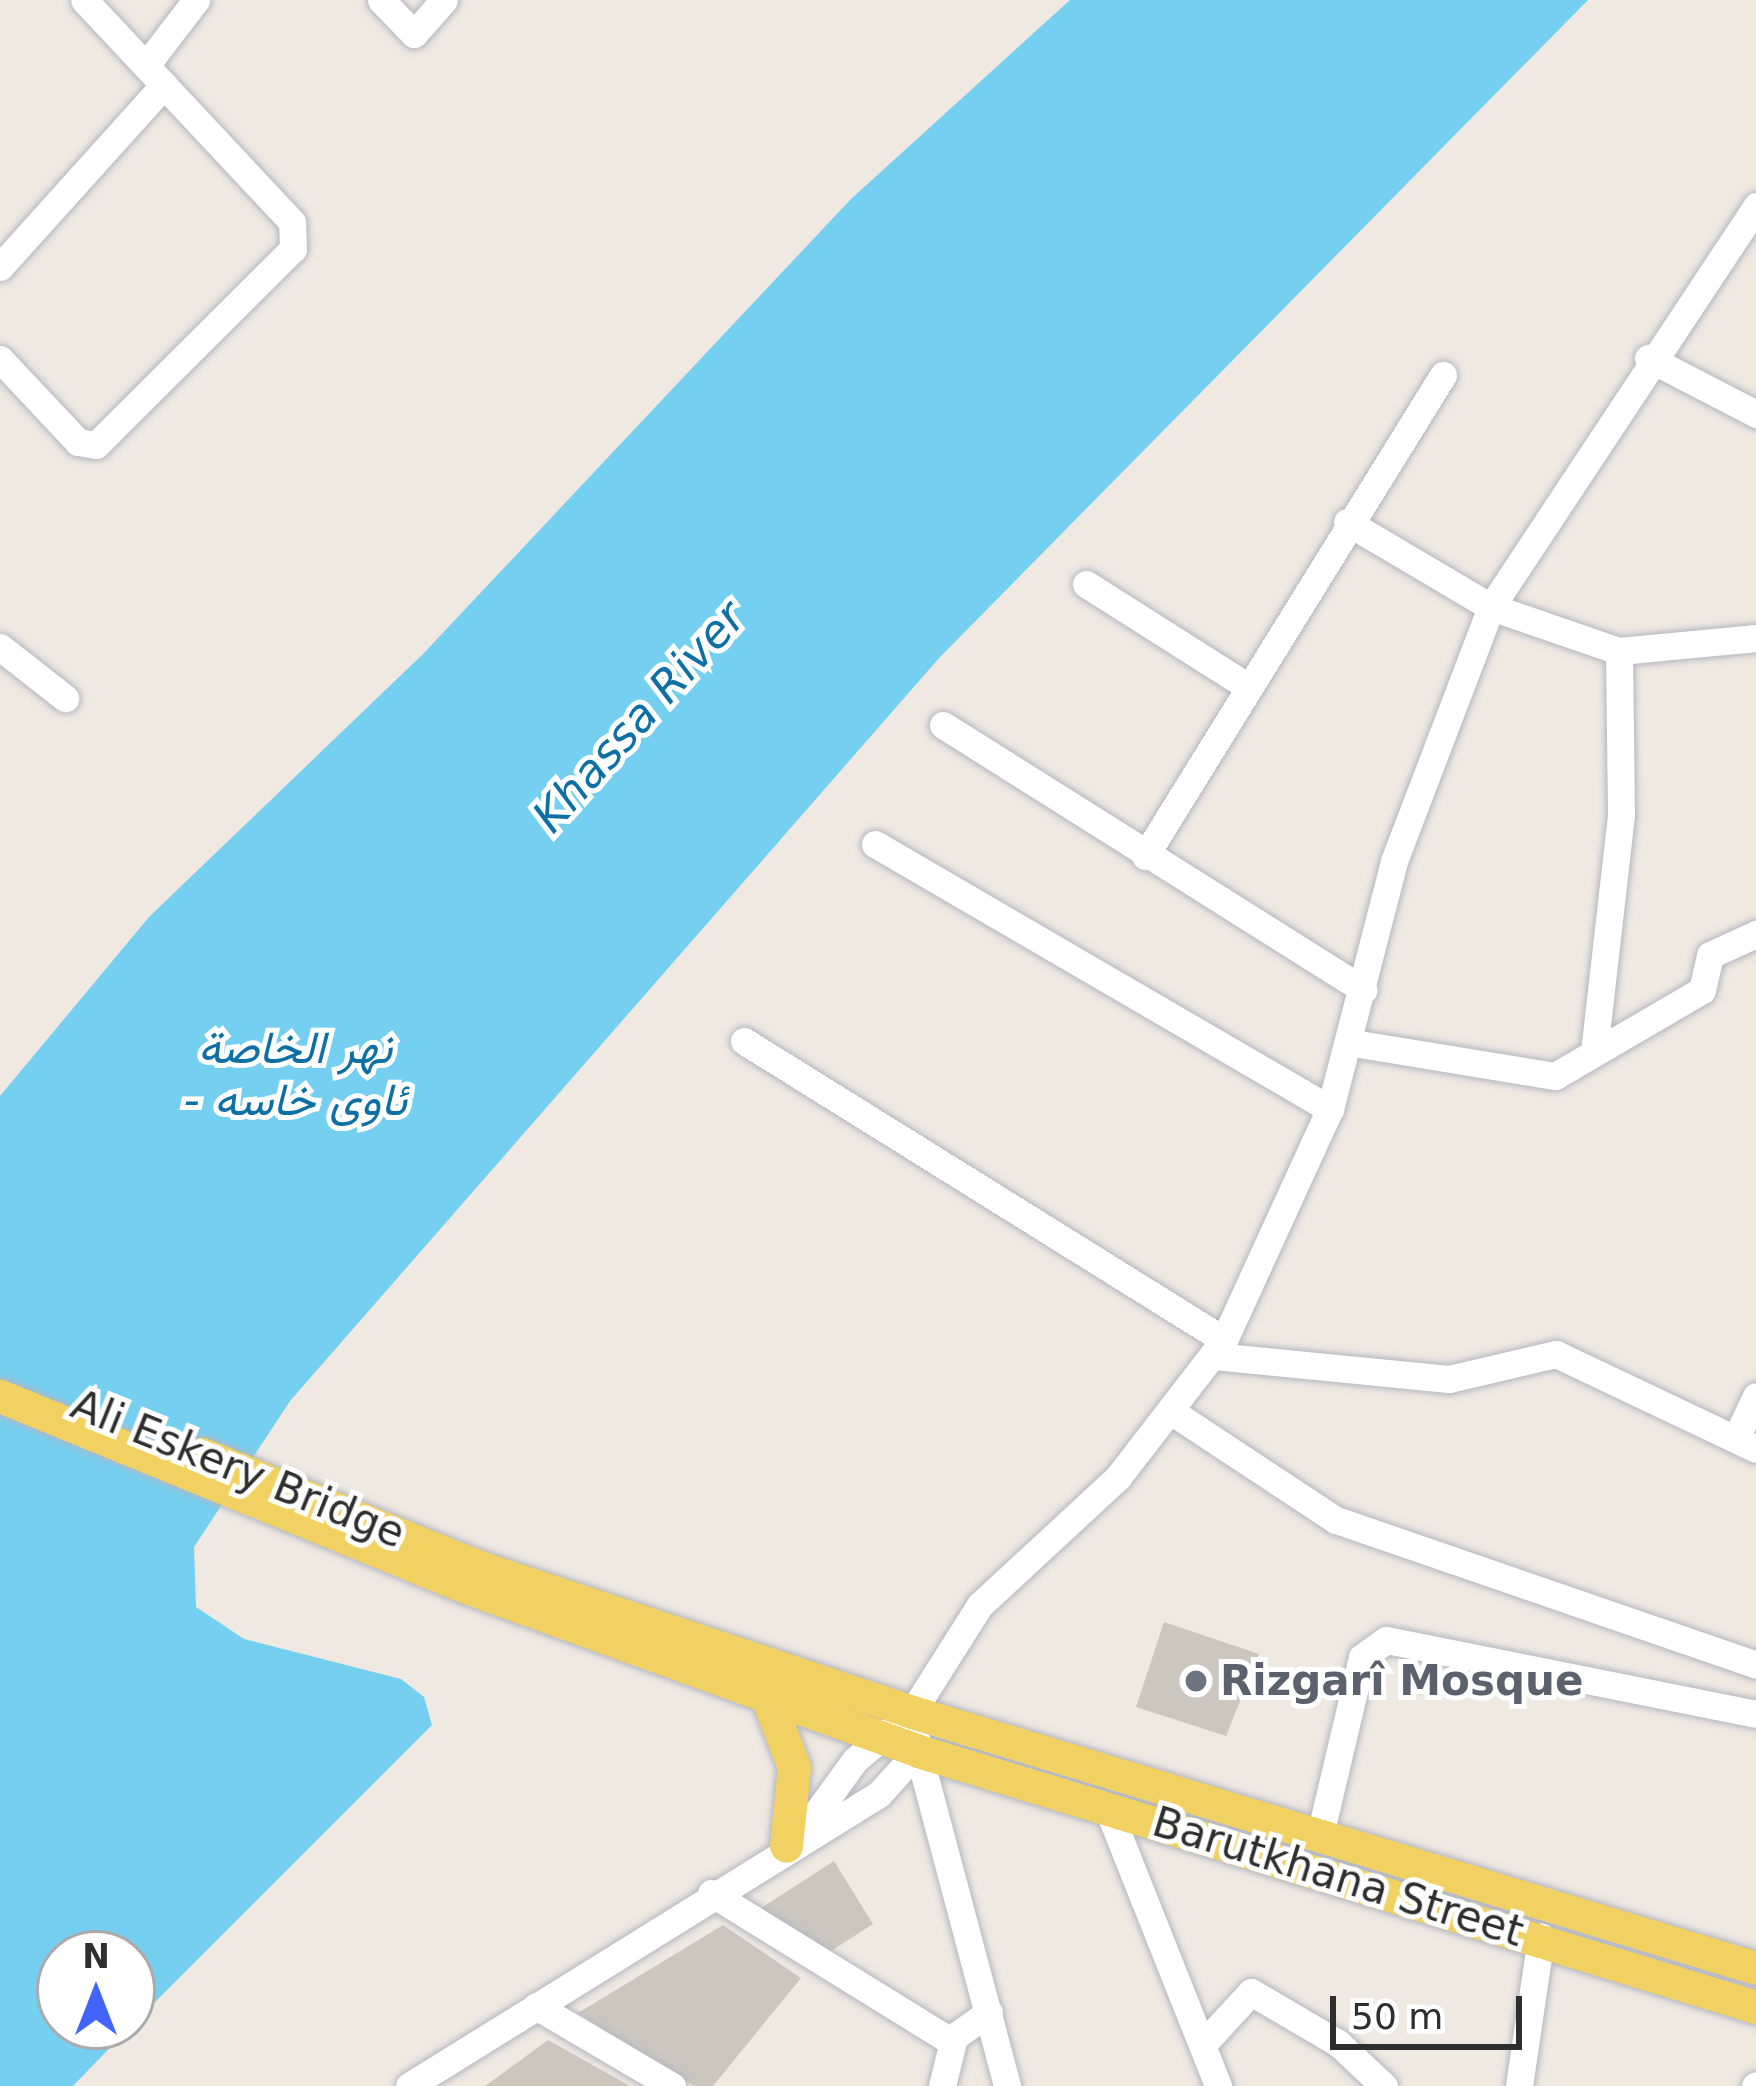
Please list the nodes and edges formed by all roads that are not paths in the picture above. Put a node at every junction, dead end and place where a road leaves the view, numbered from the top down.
1 (84, 0) edge
2 (196, 0) edge
3 (381, 0) edge
4 (444, 0) edge
5 (150, 60) junction
6 (164, 85) junction
7 (1756, 206) edge
8 (0, 267) edge
9 (0, 358) edge
10 (1648, 358) junction
11 (1443, 375) dead end
12 (1756, 414) edge
13 (1347, 522) junction
14 (1087, 584) dead end
15 (1491, 607) junction
16 (1756, 638) edge
17 (0, 647) edge
18 (1618, 651) junction
19 (1245, 686) junction
20 (64, 698) dead end
21 (943, 725) dead end
22 (875, 844) dead end
23 (1145, 856) junction
24 (1756, 934) edge
25 (1364, 990) junction
26 (744, 1041) dead end
27 (1352, 1043) junction
28 (1594, 1052) junction
29 (1330, 1109) junction
30 (1219, 1348) junction
31 (0, 1371) edge
32 (0, 1396) edge
33 (1756, 1396) edge
34 (1175, 1414) junction
35 (1746, 1442) edge
36 (471, 1577) junction
37 (1756, 1665) edge
38 (766, 1694) junction
39 (911, 1712) junction
40 (1756, 1714) edge
41 (879, 1735) junction
42 (1046, 1750) junction
43 (918, 1751) junction
44 (1034, 1790) junction
45 (1108, 1809) junction
46 (1320, 1834) junction
47 (791, 1843) junction
48 (711, 1893) junction
49 (1541, 1937) junction
50 (1756, 1968) edge
51 (536, 2006) junction
52 (1756, 2007) edge
53 (989, 2012) junction
54 (952, 2042) junction
55 (1204, 2042) junction
56 (668, 2085) edge
57 (410, 2086) edge
58 (942, 2086) edge
59 (1007, 2086) edge
60 (1218, 2086) edge
61 (1384, 2086) edge
62 (1519, 2086) edge

1 - 5 street
2 - 5 street
3 - 4 street
5 - 6 street
6 - 8 street
6 - 9 street
7 - 10 street
10 - 12 street
10 - 15 street
11 - 13 street
13 - 15 street
13 - 19 street
14 - 19 street
15 - 18 street
15 - 25 street
16 - 18 street
17 - 20 street
18 - 28 street
19 - 23 street
21 - 23 street
22 - 29 street
23 - 25 street
24 - 28 street
25 - 27 street
26 - 30 street
27 - 28 street
27 - 29 street
29 - 30 street
30 - 34 street
30 - 35 street
31 - 36 main road, Ali Eskery Bridge
32 - 36 main road, Ali Eskery Bridge
33 - 35 street
34 - 37 street
34 - 39 street
36 - 38 main road, Barutkhana Street
36 - 39 main road, Barutkhana Street
38 - 41 main road, Barutkhana Street
38 - 47 main road
39 - 41 street
39 - 42 main road, Barutkhana Street
39 - 43 street
40 - 46 street
41 - 43 main road, Barutkhana Street
41 - 47 street
42 - 44 main road
42 - 46 main road, Barutkhana Street
43 - 44 main road, Barutkhana Street
43 - 47 street
43 - 53 street
44 - 45 main road, Barutkhana Street
45 - 49 main road, Barutkhana Street
45 - 55 street
46 - 50 main road, Barutkhana Street
47 - 48 street
48 - 51 street
48 - 54 street
49 - 52 main road, Barutkhana Street
49 - 62 street
51 - 56 street
51 - 57 street
53 - 54 street
53 - 59 street
54 - 58 street
55 - 60 street
55 - 61 street

